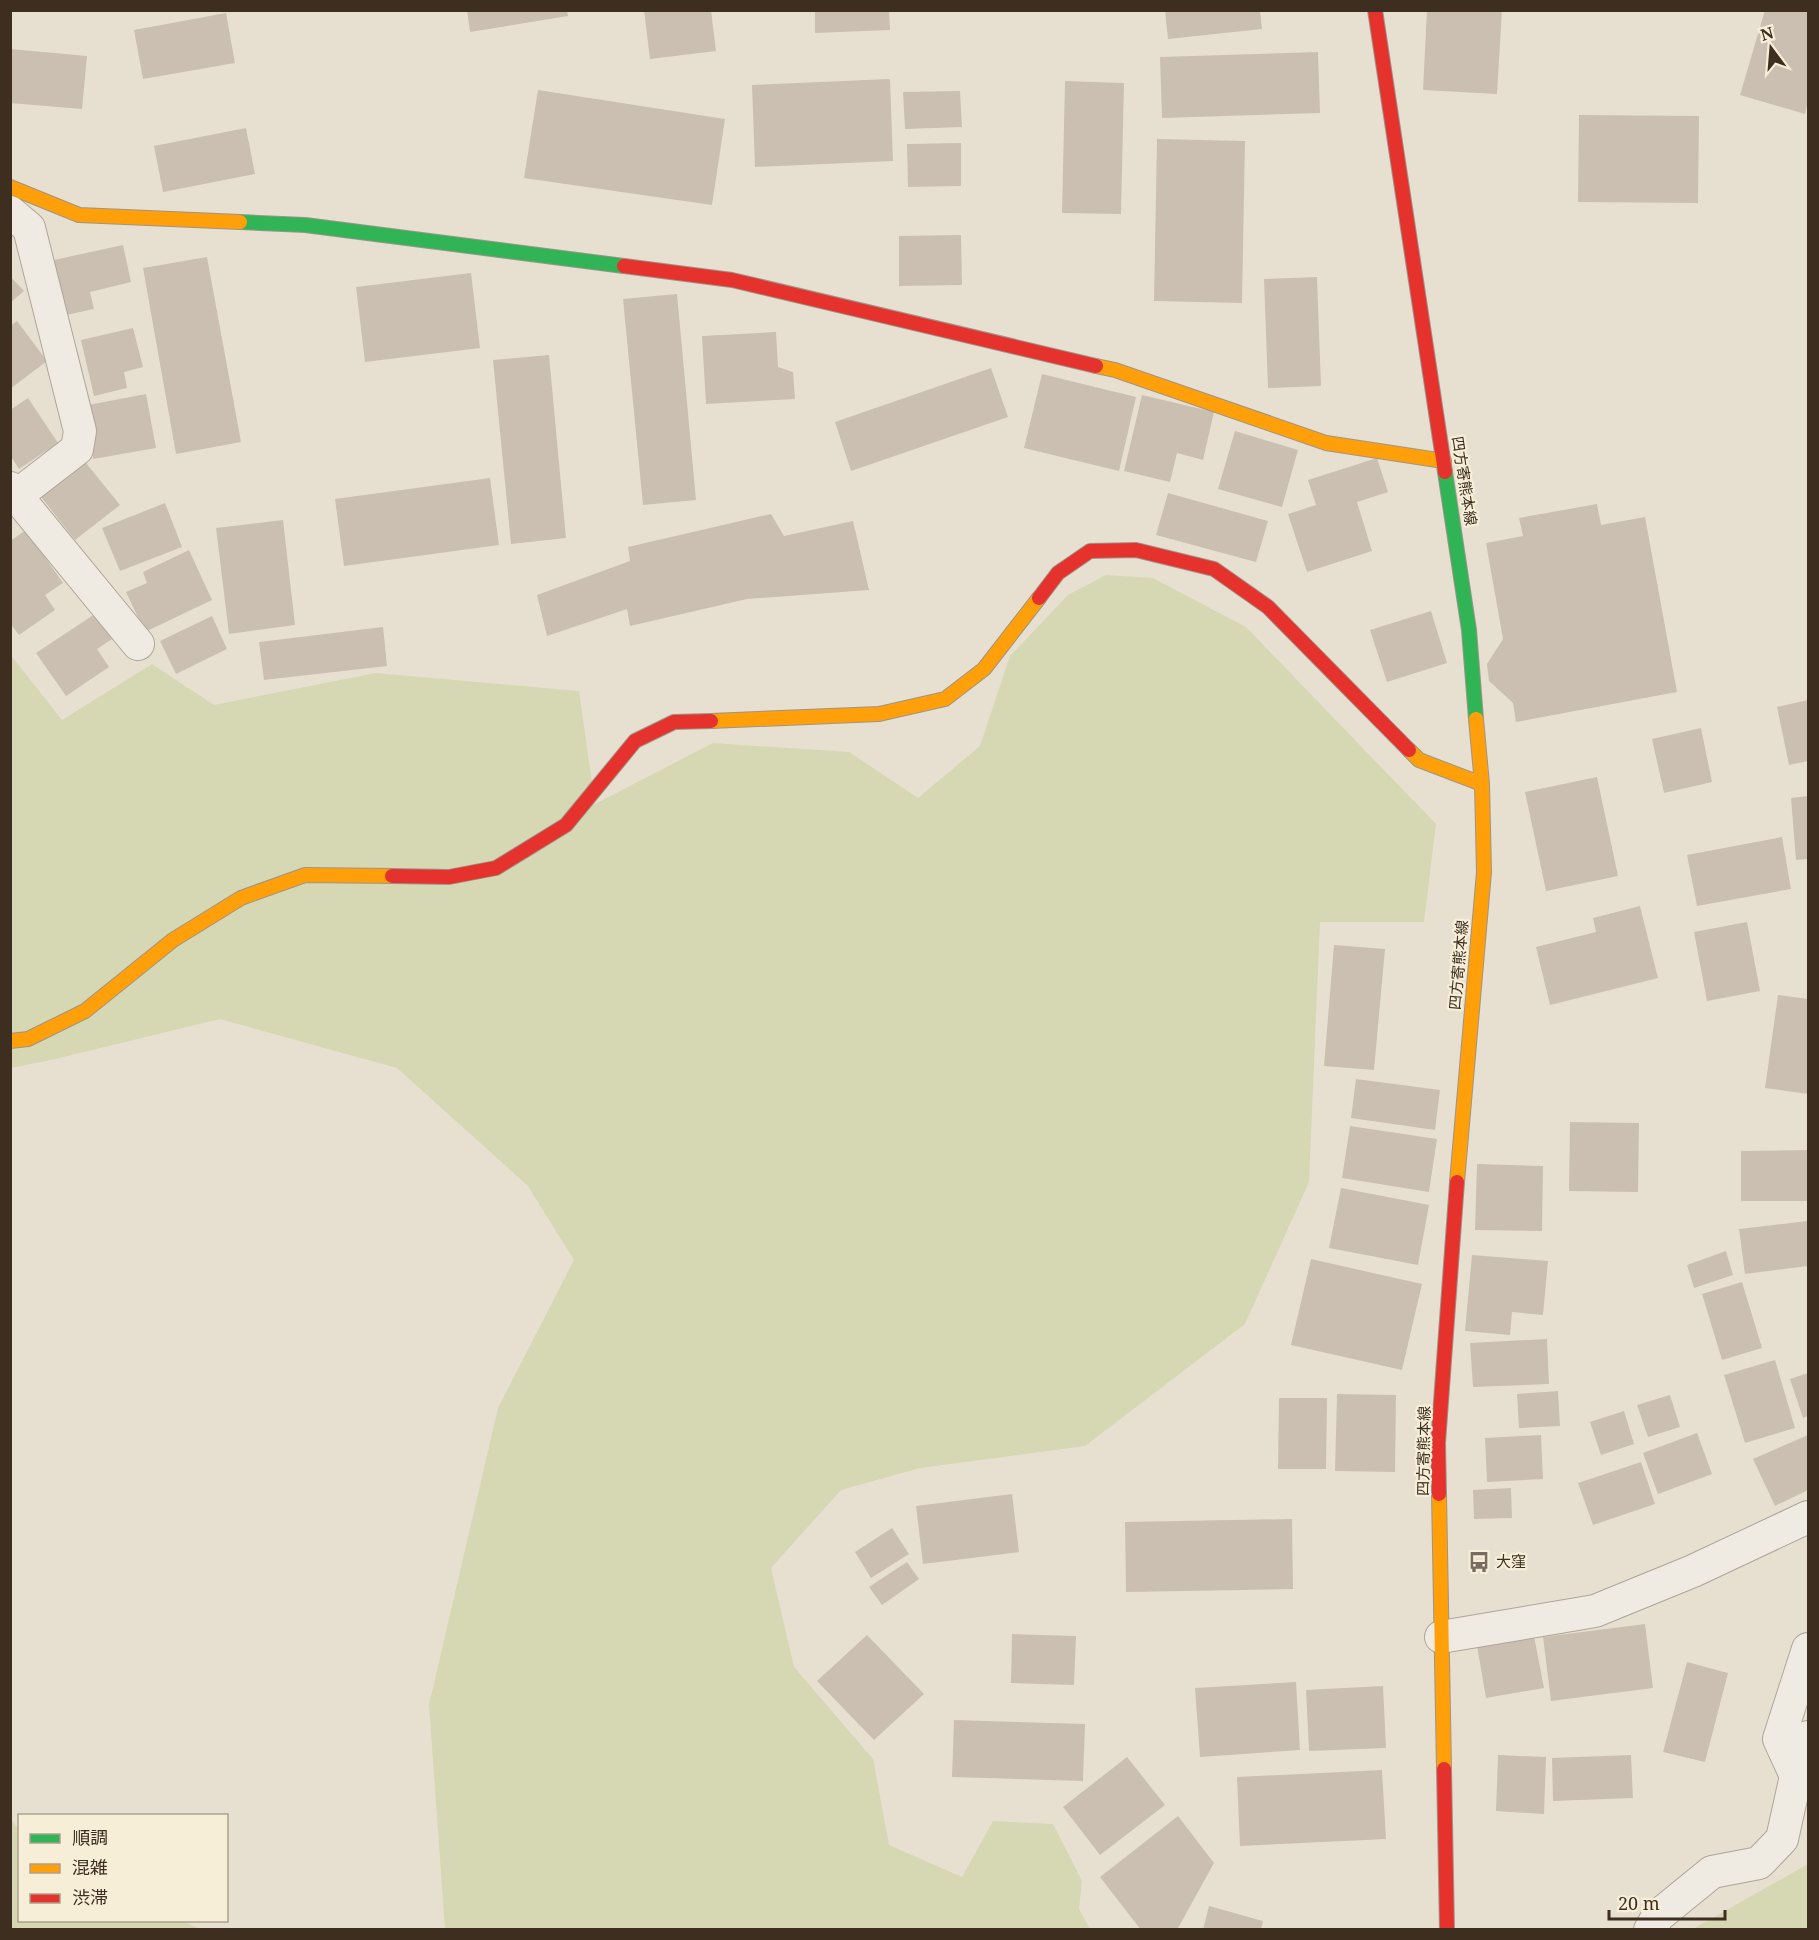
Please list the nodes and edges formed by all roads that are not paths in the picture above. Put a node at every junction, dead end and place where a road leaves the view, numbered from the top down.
1 (1375, 10) edge
2 (10, 187) edge
3 (10, 212) edge
4 (1444, 461) junction
5 (13, 492) edge
6 (138, 644) dead end
7 (1482, 784) junction
8 (10, 1041) edge
9 (1809, 1517) edge
10 (1441, 1637) junction
11 (1809, 1649) edge
12 (1809, 1737) edge
13 (1796, 1776) junction
14 (1447, 1929) edge
15 (1650, 1929) edge

1 - 4 street, 四方寄熊本線
2 - 4 street
3 - 5 street
4 - 7 street, 四方寄熊本線
5 - 6 street
7 - 8 street
7 - 10 street, 四方寄熊本線
9 - 10 street
10 - 14 street, 四方寄熊本線
11 - 13 street
12 - 13 street
13 - 15 street

